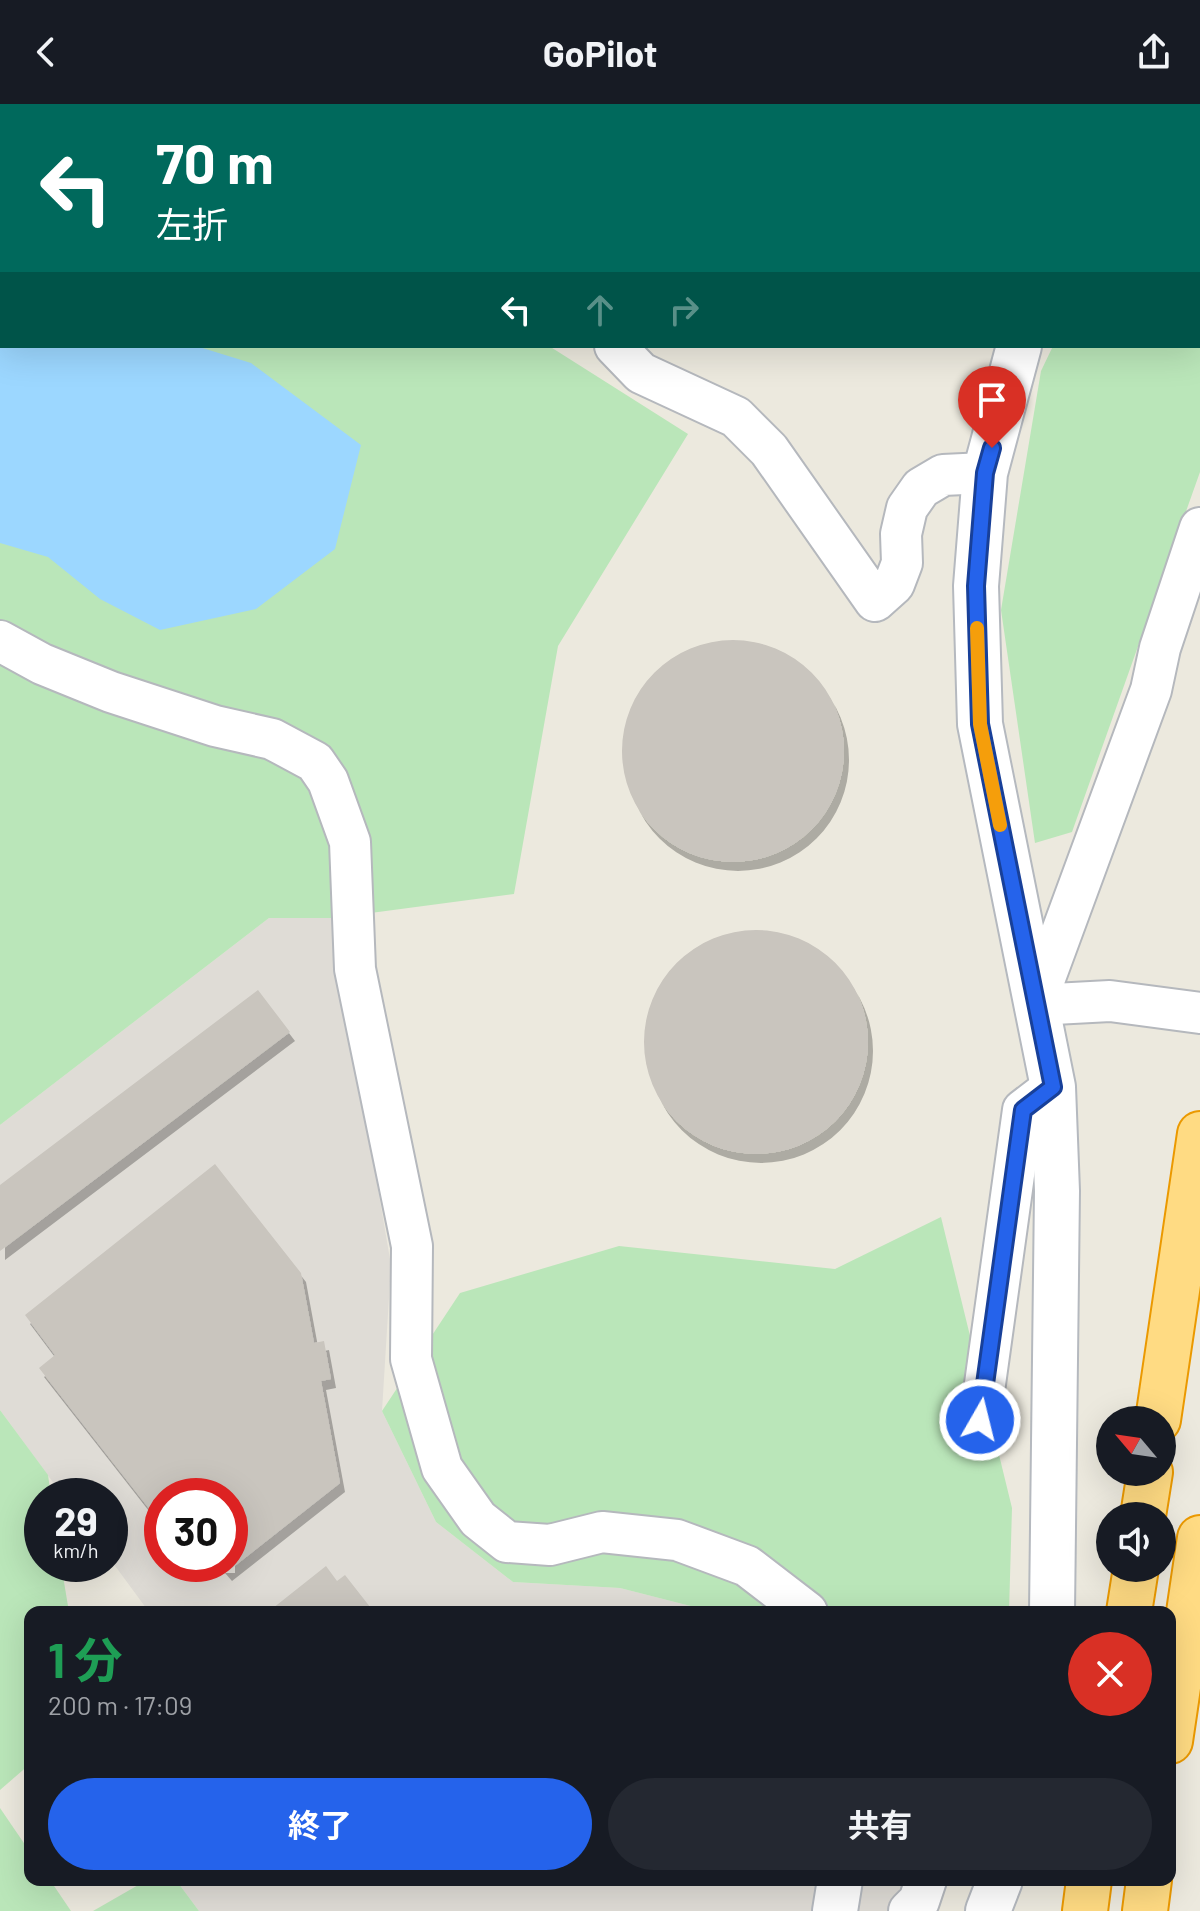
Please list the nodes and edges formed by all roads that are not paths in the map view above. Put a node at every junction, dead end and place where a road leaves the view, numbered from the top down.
1 (617, 348) edge
2 (1018, 348) edge
3 (985, 473) junction
4 (1200, 528) edge
5 (0, 641) edge
6 (1035, 1005) junction
7 (1200, 1013) edge
8 (1053, 1087) junction
9 (1200, 1134) edge
10 (1160, 1406) edge
11 (980, 1420) dead end
12 (1200, 1538) edge
13 (1134, 1582) edge
14 (799, 1606) edge
15 (1052, 1606) edge
16 (1130, 1606) edge
17 (1176, 1700) edge
18 (839, 1886) edge
19 (924, 1886) edge
20 (998, 1886) edge
21 (1088, 1886) edge
22 (1148, 1886) edge
23 (835, 1911) edge
24 (909, 1911) edge
25 (988, 1911) edge
26 (1085, 1911) edge
27 (1145, 1911) edge

1 - 3 street
2 - 3 street
3 - 6 street
4 - 6 street
5 - 14 street
6 - 7 street
6 - 8 street
8 - 11 street
8 - 15 street
9 - 10 highway
12 - 17 highway
13 - 16 highway
18 - 23 street
19 - 24 street
20 - 25 street
21 - 26 highway
22 - 27 highway

